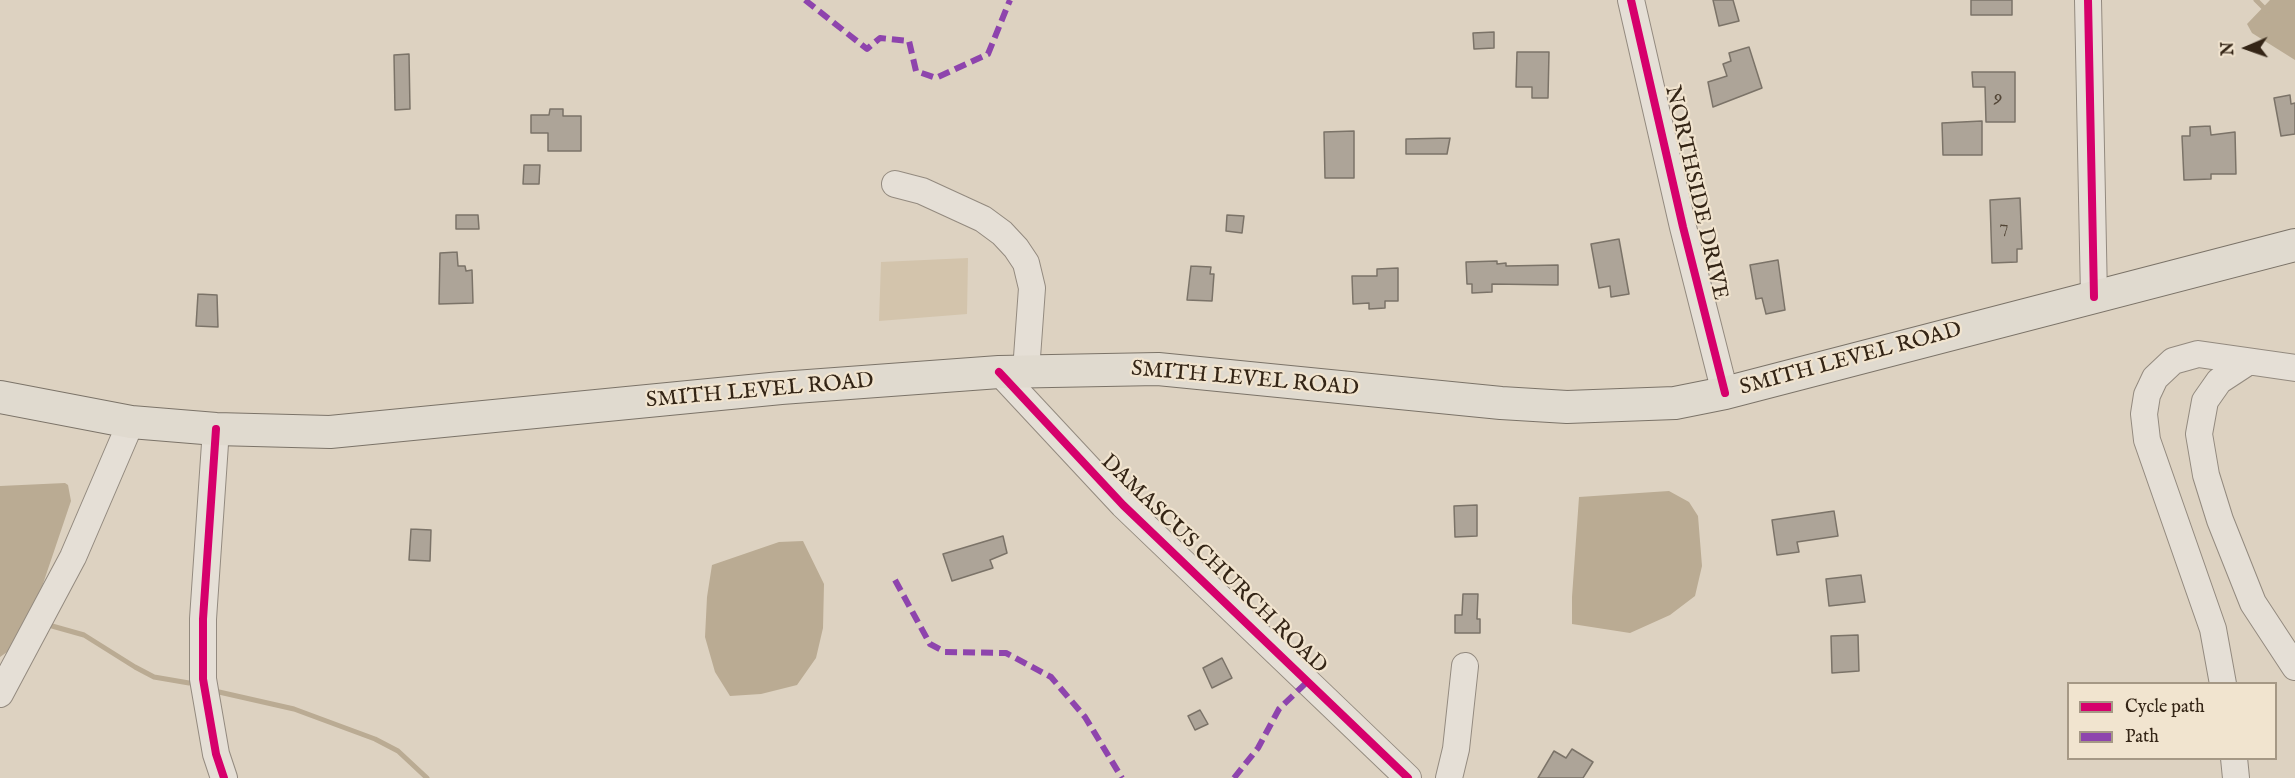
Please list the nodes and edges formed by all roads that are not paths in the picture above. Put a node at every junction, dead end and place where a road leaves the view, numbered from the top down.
1 (1631, 0) edge
2 (2088, 0) edge
3 (895, 184) dead end
4 (2295, 245) edge
5 (2094, 297) junction
6 (2248, 362) junction
7 (2295, 368) edge
8 (1012, 371) junction
9 (1725, 393) junction
10 (0, 397) edge
11 (131, 422) junction
12 (216, 429) junction
13 (1465, 666) dead end
14 (2295, 667) edge
15 (2223, 682) edge
16 (0, 694) edge
17 (2234, 760) edge
18 (225, 778) edge
19 (1408, 778) edge
20 (1449, 778) edge
21 (2236, 778) edge

1 - 9 street, NORTHSIDE DRIVE
2 - 5 street
3 - 8 street
4 - 5 main road, SMITH LEVEL ROAD
5 - 9 main road, SMITH LEVEL ROAD
6 - 7 street
6 - 14 street
6 - 15 street
8 - 9 main road, SMITH LEVEL ROAD
8 - 12 main road, SMITH LEVEL ROAD
8 - 19 street, DAMASCUS CHURCH ROAD
10 - 11 main road, SMITH LEVEL ROAD
11 - 12 main road, SMITH LEVEL ROAD
11 - 16 street
12 - 18 street
13 - 20 street
17 - 21 street

